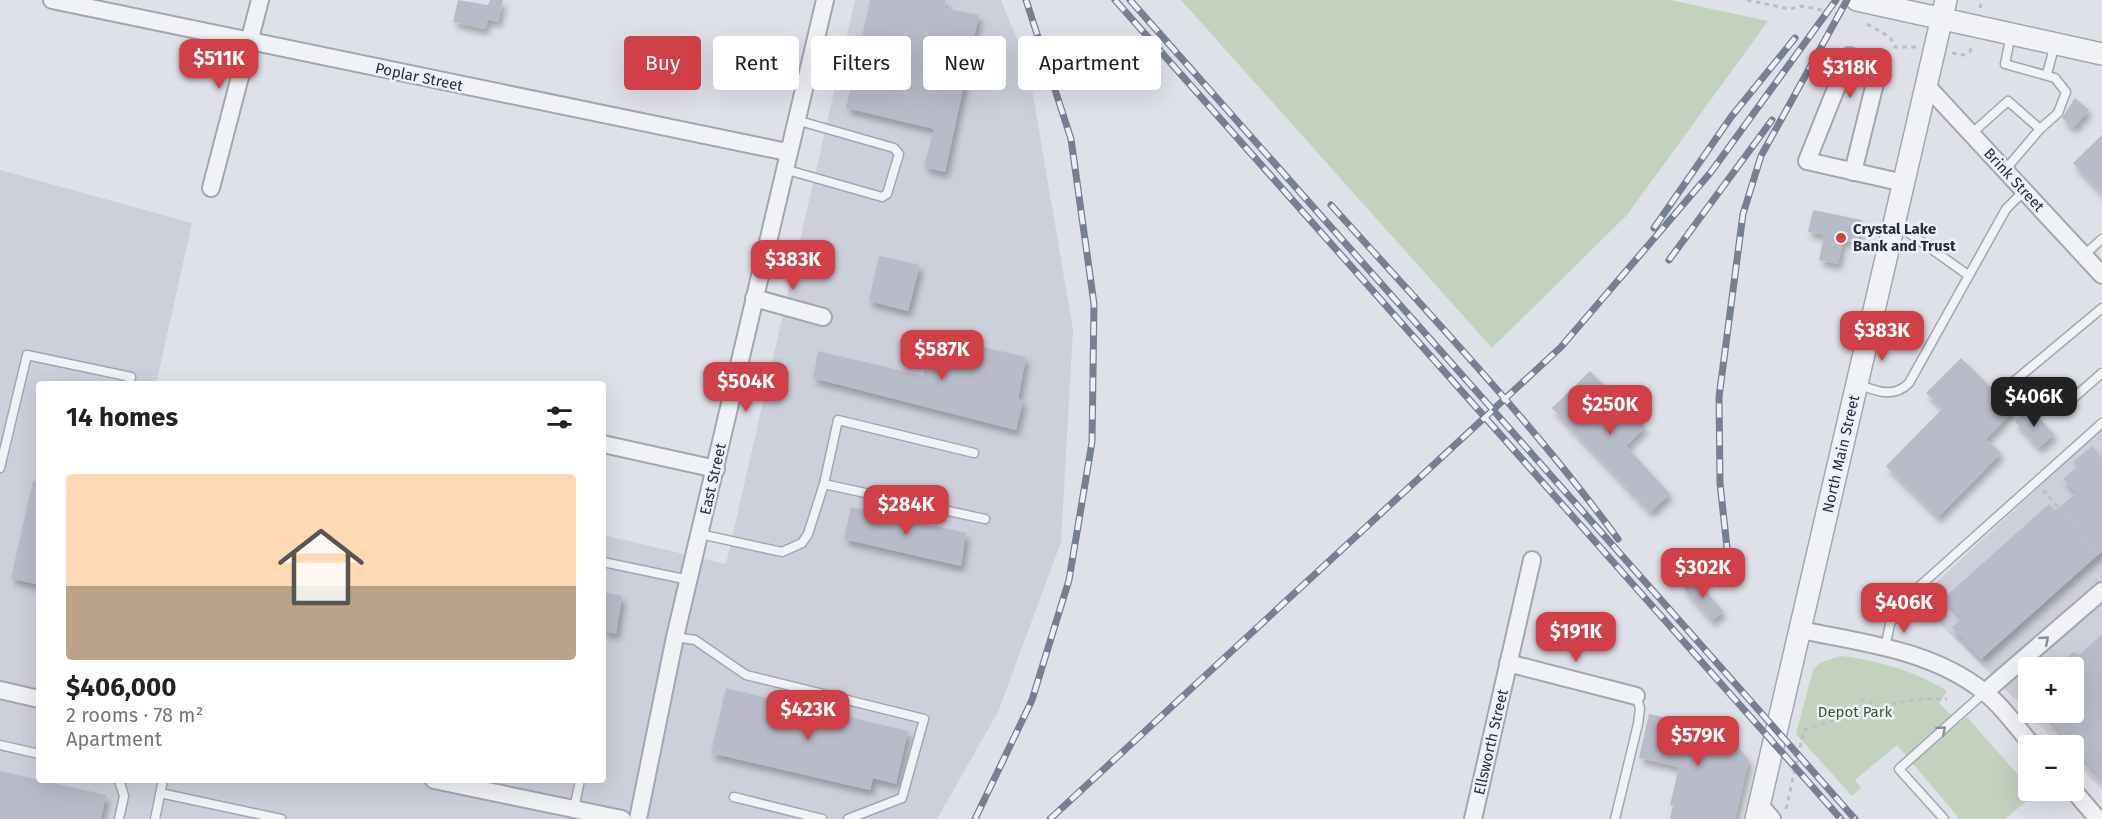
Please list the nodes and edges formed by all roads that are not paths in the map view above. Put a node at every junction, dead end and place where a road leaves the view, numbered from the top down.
1 (52, 0) edge
2 (260, 0) edge
3 (825, 0) edge
4 (88, 4) edge
5 (1944, 9) edge
6 (1856, 12) edge
7 (2011, 34) junction
8 (250, 42) junction
9 (2055, 44) junction
10 (2102, 54) edge
11 (2047, 74) junction
12 (1926, 86) junction
13 (795, 120) junction
14 (2040, 129) junction
15 (1971, 134) junction
16 (787, 152) junction
17 (783, 169) junction
18 (2005, 170) junction
19 (1853, 172) junction
20 (1904, 183) junction
21 (211, 188) dead end
22 (2024, 191) junction
23 (1894, 223) junction
24 (2102, 239) edge
25 (2084, 255) junction
26 (1968, 275) junction
27 (2102, 275) edge
28 (754, 298) junction
29 (2102, 308) edge
30 (824, 317) dead end
31 (2102, 373) edge
32 (129, 381) edge
33 (2012, 383) dead end
34 (1857, 384) junction
35 (2062, 408) dead end
36 (2102, 423) edge
37 (606, 445) edge
38 (974, 453) dead end
39 (0, 468) edge
40 (716, 469) junction
41 (824, 484) junction
42 (985, 519) dead end
43 (700, 534) junction
44 (1532, 560) dead end
45 (606, 563) edge
46 (689, 580) junction
47 (2102, 591) edge
48 (1801, 630) junction
49 (675, 637) junction
50 (1885, 648) junction
51 (1508, 663) junction
52 (0, 690) edge
53 (1985, 692) junction
54 (1636, 696) joint
55 (36, 698) edge
56 (2023, 735) edge
57 (0, 745) edge
58 (36, 753) edge
59 (120, 783) edge
60 (162, 783) edge
61 (448, 783) edge
62 (579, 783) edge
63 (160, 794) junction
64 (734, 797) dead end
65 (2082, 801) edge
66 (574, 809) junction
67 (1763, 814) edge
68 (118, 819) edge
69 (155, 819) edge
70 (281, 819) edge
71 (622, 819) edge
72 (638, 819) edge
73 (822, 819) edge
74 (848, 819) edge
75 (1473, 819) edge
76 (1615, 819) edge
77 (1944, 819) edge
78 (2098, 819) edge

1 - 4 street, Poplar Street
2 - 8 street
3 - 13 street, East Street
4 - 8 street, Poplar Street
5 - 6 street
5 - 7 street
5 - 12 street, North Main Street
7 - 9 street
7 - 11 lane
8 - 16 street, Poplar Street
8 - 21 street
9 - 10 street
9 - 11 lane
11 - 14 lane
12 - 15 street, Brink Street
12 - 20 street, North Main Street
13 - 16 street, East Street
13 - 17 lane
14 - 15 lane
14 - 18 lane
15 - 18 street, Brink Street
16 - 17 street, East Street
17 - 28 street, East Street
18 - 22 street, Brink Street
19 - 19 street
19 - 20 street
20 - 23 street, North Main Street
22 - 25 street, Brink Street
22 - 26 lane
23 - 26 lane
23 - 34 street, North Main Street
24 - 25 lane
25 - 27 street, Brink Street
26 - 34 lane
28 - 30 street
28 - 40 street, East Street
29 - 33 lane
31 - 35 lane
32 - 39 lane
34 - 48 street, North Main Street
36 - 50 lane
37 - 40 street
38 - 41 lane
40 - 43 street, East Street
41 - 42 lane
41 - 43 lane
43 - 46 street, East Street
44 - 51 street, Ellsworth Street
45 - 46 lane
46 - 49 street, East Street
53 -> 47 street
48 - 50 street
48 - 67 street, North Main Street
49 - 72 street, East Street
49 - 74 lane
50 - 53 street
51 - 54 street
51 - 75 street, Ellsworth Street
52 - 55 street
53 - 56 street
77 -> 53 lane
54 - 76 lane
57 - 58 lane
59 - 68 lane
60 - 63 lane
61 - 66 street
62 - 66 lane
63 - 69 lane
63 - 70 lane
64 - 73 lane
65 - 78 street
66 - 71 street

